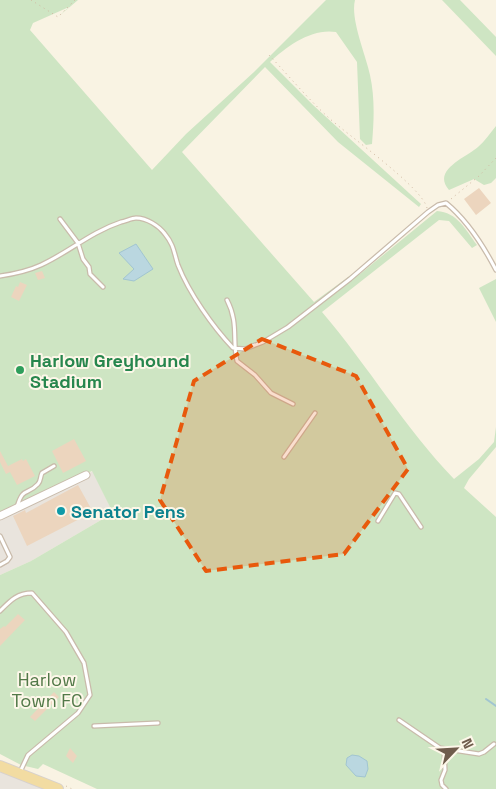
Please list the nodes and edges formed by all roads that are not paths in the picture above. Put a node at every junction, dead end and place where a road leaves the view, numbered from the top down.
1 (60, 219) dead end
2 (78, 243) junction
3 (496, 270) edge
4 (0, 276) edge
5 (103, 287) dead end
6 (227, 300) dead end
7 (236, 348) junction
8 (293, 404) dead end
9 (315, 413) dead end
10 (284, 458) dead end
11 (54, 466) dead end
12 (86, 475) dead end
13 (17, 508) junction
14 (0, 516) edge
15 (378, 521) dead end
16 (421, 527) dead end
17 (0, 536) edge
18 (0, 565) edge
19 (0, 611) edge
20 (399, 720) dead end
21 (158, 723) dead end
22 (94, 726) dead end
23 (494, 744) dead end
24 (444, 749) junction
25 (0, 766) edge
26 (20, 774) junction
27 (58, 789) edge
28 (446, 789) edge

1 - 2 lane
2 - 4 lane
2 - 5 lane
2 - 7 lane
3 - 7 lane
6 - 7 lane
7 - 8 lane
9 - 10 lane
11 - 13 lane
12 - 13 street
13 - 14 street
15 - 16 lane
17 - 18 lane
19 - 26 lane
20 - 24 lane
21 - 22 lane
23 - 24 lane
24 - 28 lane
25 - 26 main road
26 - 27 main road

